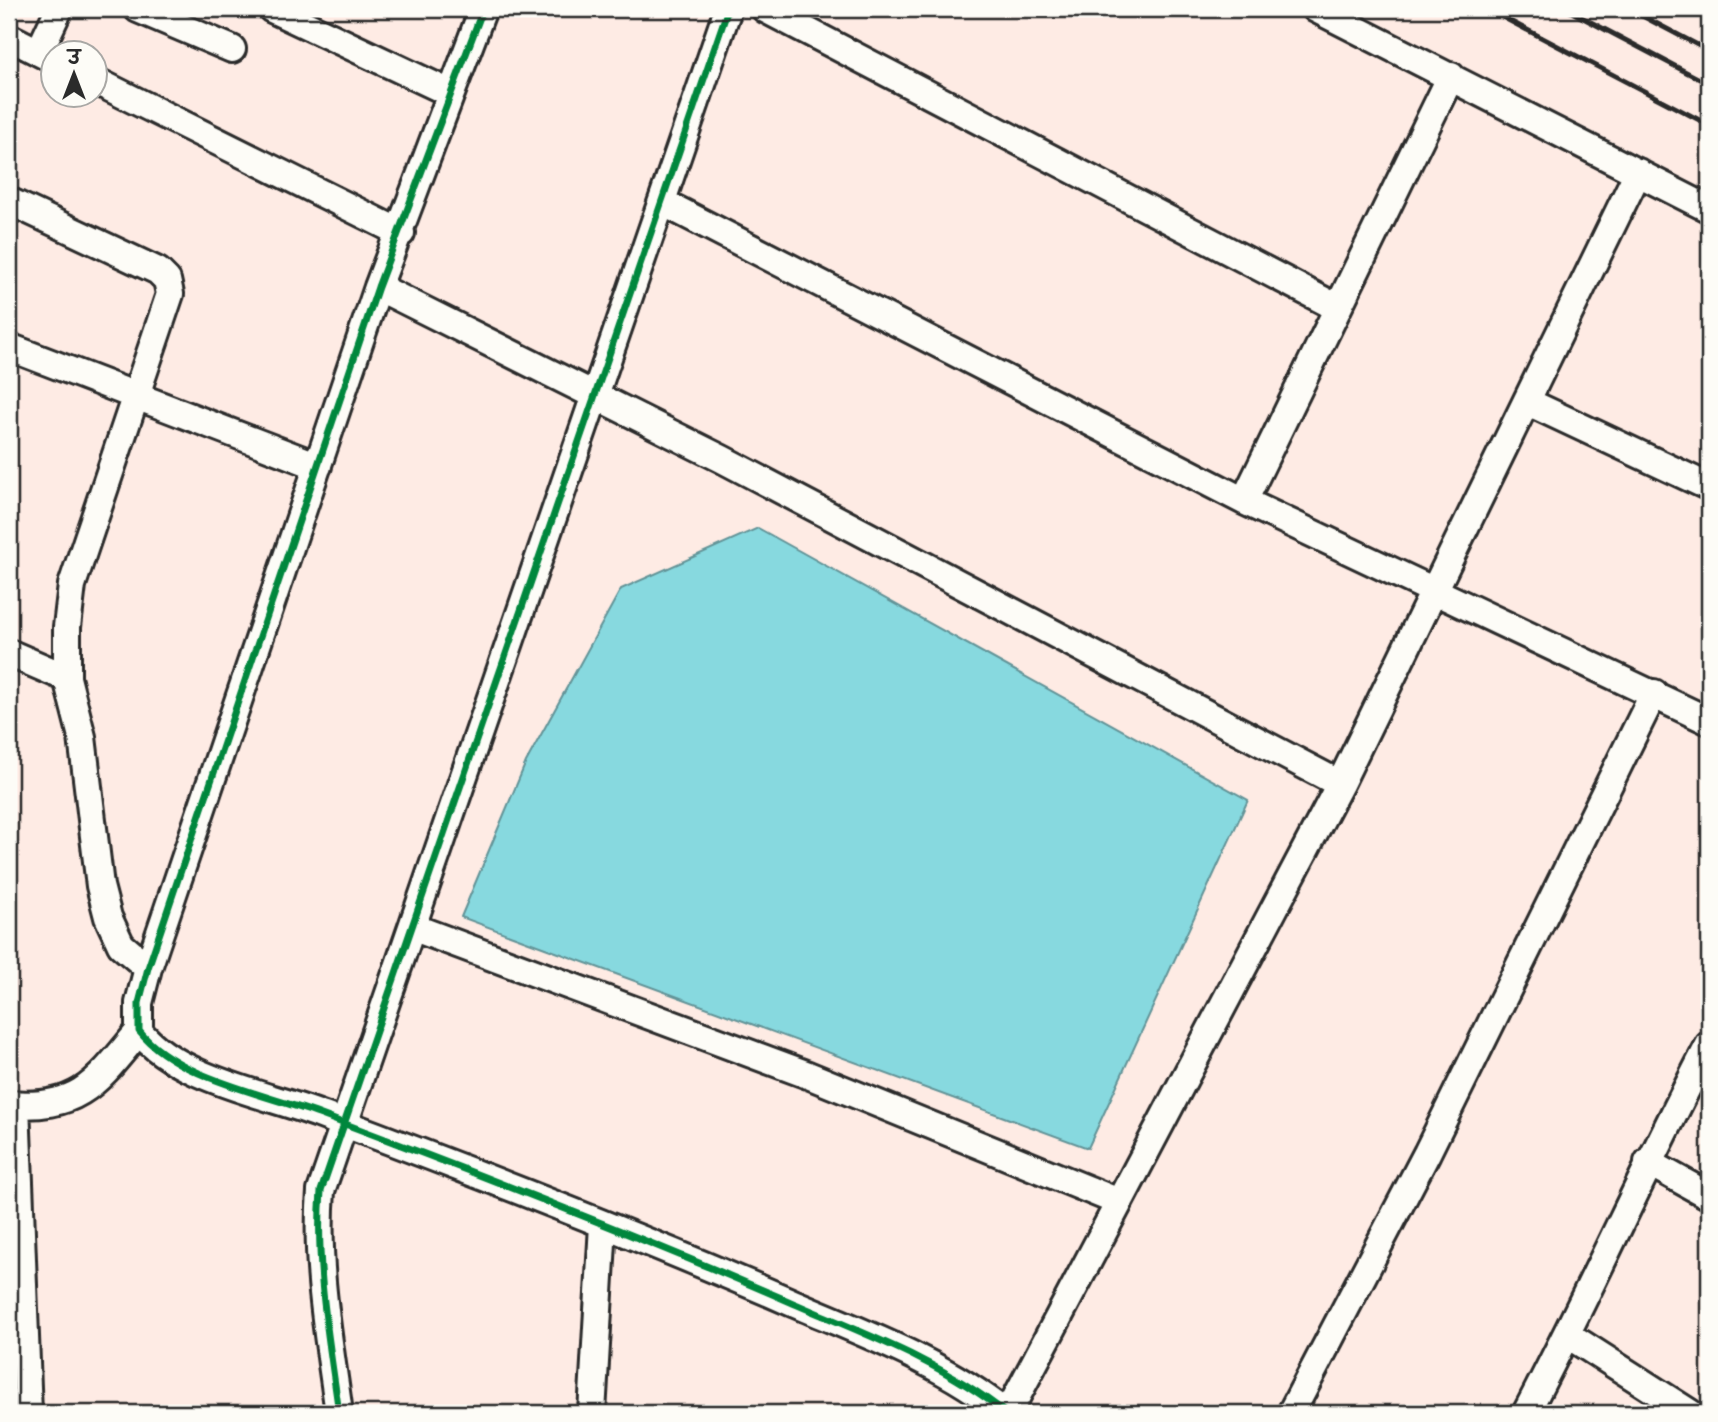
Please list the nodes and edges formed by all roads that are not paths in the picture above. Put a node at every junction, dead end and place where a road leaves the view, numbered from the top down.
1 (59, 9) edge
2 (138, 9) edge
3 (272, 9) edge
4 (483, 9) edge
5 (728, 9) edge
6 (765, 9) edge
7 (1316, 9) edge
8 (51, 38) edge
9 (10, 43) edge
10 (232, 49) dead end
11 (38, 52) edge
12 (1451, 76) junction
13 (108, 87) edge
14 (450, 93) junction
15 (1638, 172) junction
16 (9, 201) edge
17 (662, 202) junction
18 (1709, 209) edge
19 (401, 233) junction
20 (378, 288) junction
21 (1338, 308) junction
22 (9, 347) edge
23 (595, 395) junction
24 (136, 398) junction
25 (1528, 402) junction
26 (317, 466) junction
27 (1709, 487) edge
28 (1244, 501) junction
29 (1434, 588) junction
30 (9, 653) edge
31 (67, 678) junction
32 (1654, 693) junction
33 (1709, 721) edge
34 (1340, 784) junction
35 (412, 927) junction
36 (148, 968) junction
37 (139, 1031) junction
38 (1709, 1045) edge
39 (12, 1105) edge
40 (344, 1124) junction
41 (1647, 1162) junction
42 (1709, 1196) edge
43 (1119, 1202) junction
44 (603, 1225) junction
45 (1568, 1335) junction
46 (28, 1413) edge
47 (339, 1413) edge
48 (592, 1413) edge
49 (1007, 1413) edge
50 (1291, 1413) edge
51 (1526, 1413) edge
52 (1690, 1413) edge

1 - 8 street
2 - 10 street
3 - 14 street
4 - 14 street
5 - 17 street
6 - 21 street
7 - 12 street
9 - 11 street
12 - 15 street
12 - 21 street
13 - 19 street
14 - 19 street
15 - 18 street
15 - 25 street
16 - 24 street
17 - 23 street
17 - 28 street
19 - 20 street
20 - 23 street
20 - 26 street
21 - 28 street
22 - 24 street
23 - 34 street
23 - 35 street
24 - 26 street
24 - 31 street
25 - 27 street
25 - 29 street
26 - 36 street
28 - 29 street
29 - 32 street
29 - 34 street
30 - 31 street
31 - 36 street
32 - 33 street
32 - 50 street
34 - 43 street
35 - 40 street
35 - 43 street
36 - 37 street
37 - 39 street
37 - 40 street
38 - 41 street
39 - 46 street
40 - 44 street
40 - 47 street
41 - 42 street
41 - 45 street
43 - 49 street
44 - 48 street
44 - 49 street
45 - 51 street
45 - 52 street

